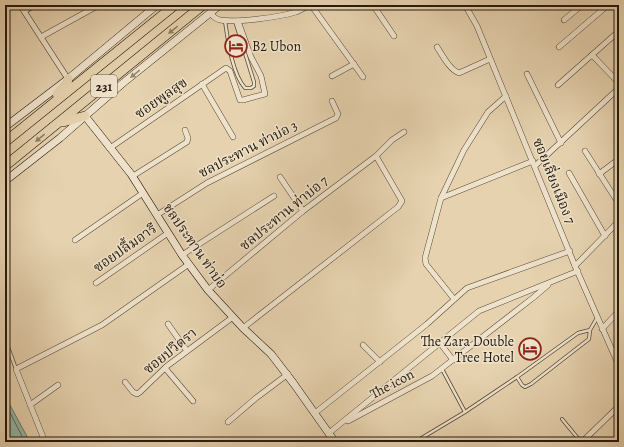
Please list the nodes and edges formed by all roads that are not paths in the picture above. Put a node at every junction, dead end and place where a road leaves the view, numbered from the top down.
1 (20, 5) edge
2 (37, 5) edge
3 (99, 5) edge
4 (157, 5) edge
5 (175, 5) edge
6 (203, 5) edge
7 (220, 5) edge
8 (310, 5) edge
9 (373, 5) edge
10 (465, 5) edge
11 (582, 5) edge
12 (608, 5) edge
13 (25, 12) junction
14 (210, 13) junction
15 (225, 20) junction
16 (236, 20) junction
17 (564, 20) dead end
18 (619, 31) edge
19 (394, 36) dead end
20 (41, 37) junction
21 (437, 47) dead end
22 (558, 47) dead end
23 (592, 55) junction
24 (490, 58) junction
25 (354, 64) junction
26 (527, 74) dead end
27 (332, 76) dead end
28 (363, 77) dead end
29 (68, 79) junction
30 (619, 83) edge
31 (202, 84) junction
32 (558, 86) dead end
33 (619, 88) edge
34 (506, 96) junction
35 (332, 101) dead end
36 (47, 108) junction
37 (85, 116) junction
38 (58, 124) junction
39 (5, 127) edge
40 (185, 130) dead end
41 (404, 132) dead end
42 (233, 138) dead end
43 (5, 142) edge
44 (561, 143) junction
45 (110, 148) junction
46 (585, 151) dead end
47 (376, 156) junction
48 (619, 159) edge
49 (534, 163) junction
50 (5, 166) edge
51 (569, 173) dead end
52 (599, 174) junction
53 (133, 176) junction
54 (280, 177) dead end
55 (5, 180) edge
56 (144, 193) junction
57 (274, 196) dead end
58 (441, 198) junction
59 (619, 204) edge
60 (303, 211) junction
61 (157, 214) junction
62 (619, 221) edge
63 (168, 233) junction
64 (605, 236) junction
65 (75, 240) dead end
66 (570, 251) junction
67 (182, 255) junction
68 (189, 264) junction
69 (575, 266) junction
70 (578, 271) junction
71 (551, 282) junction
72 (96, 283) dead end
73 (208, 290) junction
74 (454, 299) junction
75 (619, 311) edge
76 (233, 317) junction
77 (597, 318) junction
78 (168, 324) dead end
79 (243, 328) junction
80 (602, 329) junction
81 (590, 330) junction
82 (5, 339) edge
83 (440, 343) junction
84 (362, 345) dead end
85 (187, 351) junction
86 (453, 360) junction
87 (380, 362) junction
88 (619, 366) edge
89 (165, 368) junction
90 (442, 368) junction
91 (16, 369) junction
92 (288, 374) junction
93 (517, 377) junction
94 (125, 382) dead end
95 (58, 385) dead end
96 (193, 401) dead end
97 (30, 405) junction
98 (619, 406) edge
99 (465, 412) junction
100 (315, 413) junction
101 (562, 419) dead end
102 (228, 422) dead end
103 (339, 426) junction
104 (329, 433) junction
105 (45, 442) edge
106 (335, 442) edge
107 (415, 442) edge
108 (582, 442) edge

1 - 13 street
2 - 13 lane
3 - 20 street
4 - 29 main road
5 - 36 highway, 231
6 -> 38 highway, 231
7 - 14 main road
8 - 16 street
8 - 25 street
9 - 19 street
10 - 24 street, ซอยเลี่ยงเมือง 7
11 - 17 street
12 - 22 street
13 - 20 street
14 - 15 street
14 -> 37 main road
15 - 16 street
15 - 16 lane
16 - 31 street, ซอยพูลสุข
18 - 23 street
20 - 29 street
21 - 24 street
23 - 30 street
23 - 32 street
24 - 34 street, ซอยเลี่ยงเมือง 7
25 - 27 street
25 - 28 street
26 - 44 street
29 - 36 highway
29 - 39 main road
31 - 42 street
31 - 45 street, ซอยพูลสุข
33 - 44 street
34 - 49 street, ซอยเลี่ยงเมือง 7
34 - 58 street
35 - 61 street, ชลประทาน ท่าบ่อ 3
36 - 43 highway, 231
37 - 38 highway
37 - 45 main road, ชลประทาน ท่าบ่อ
37 - 55 main road
38 -> 50 highway, 231
40 - 53 street
41 - 47 street, ชลประทาน ท่าบ่อ 7
44 - 49 street
45 - 53 main road, ชลประทาน ท่าบ่อ
46 - 52 street
47 - 60 street, ชลประทาน ท่าบ่อ 7
47 - 79 street
48 - 52 street
49 - 58 street
49 - 66 street, ซอยเลี่ยงเมือง 7
51 - 64 street
52 - 59 street
53 - 56 main road, ชลประทาน ท่าบ่อ
54 - 60 street
56 - 61 main road, ชลประทาน ท่าบ่อ
56 - 65 street
57 - 67 street
58 - 74 street
60 - 73 street, ชลประทาน ท่าบ่อ 7
61 - 63 main road, ชลประทาน ท่าบ่อ
62 - 64 street
63 - 67 main road, ชลประทาน ท่าบ่อ
63 - 72 street, ซอยปลื้มอารี
64 - 69 street
66 - 69 street, ซอยเลี่ยงเมือง 7
66 - 74 street
67 - 68 main road, ชลประทาน ท่าบ่อ
68 - 73 main road, ชลประทาน ท่าบ่อ
68 - 91 street
69 - 70 street, ซอยเลี่ยงเมือง 7
70 - 71 street, The icon
70 - 77 street, ซอยเลี่ยงเมือง 7
71 - 83 street, The icon
71 - 86 street, The icon
73 - 76 main road, ชลประทาน ท่าบ่อ
74 - 87 street
75 - 80 street
76 - 79 main road, ชลประทาน ท่าบ่อ
76 - 85 street, ซอยปวิตรา
77 - 80 street, ซอยเลี่ยงเมือง 7
77 - 81 lane
78 - 85 street
79 - 92 main road, ชลประทาน ท่าบ่อ
80 - 88 street, ซอยเลี่ยงเมือง 7
81 - 93 lane
81 - 93 lane
82 - 91 lane
83 - 86 street
83 - 103 street, The icon
84 - 87 street
85 - 89 street, ซอยปวิตรา
86 - 90 street, The icon
87 - 100 street
89 - 94 street, ซอยปวิตรา
89 - 96 street
90 - 99 lane
90 - 103 street, The icon
91 - 97 street
92 - 100 main road, ชลประทาน ท่าบ่อ
92 - 102 street
93 - 99 lane
95 - 97 street
97 - 105 street
98 - 108 street
99 - 107 lane
100 - 104 main road, ชลประทาน ท่าบ่อ
101 - 108 lane
103 - 104 street, The icon
104 - 106 main road, ชลประทาน ท่าบ่อ

